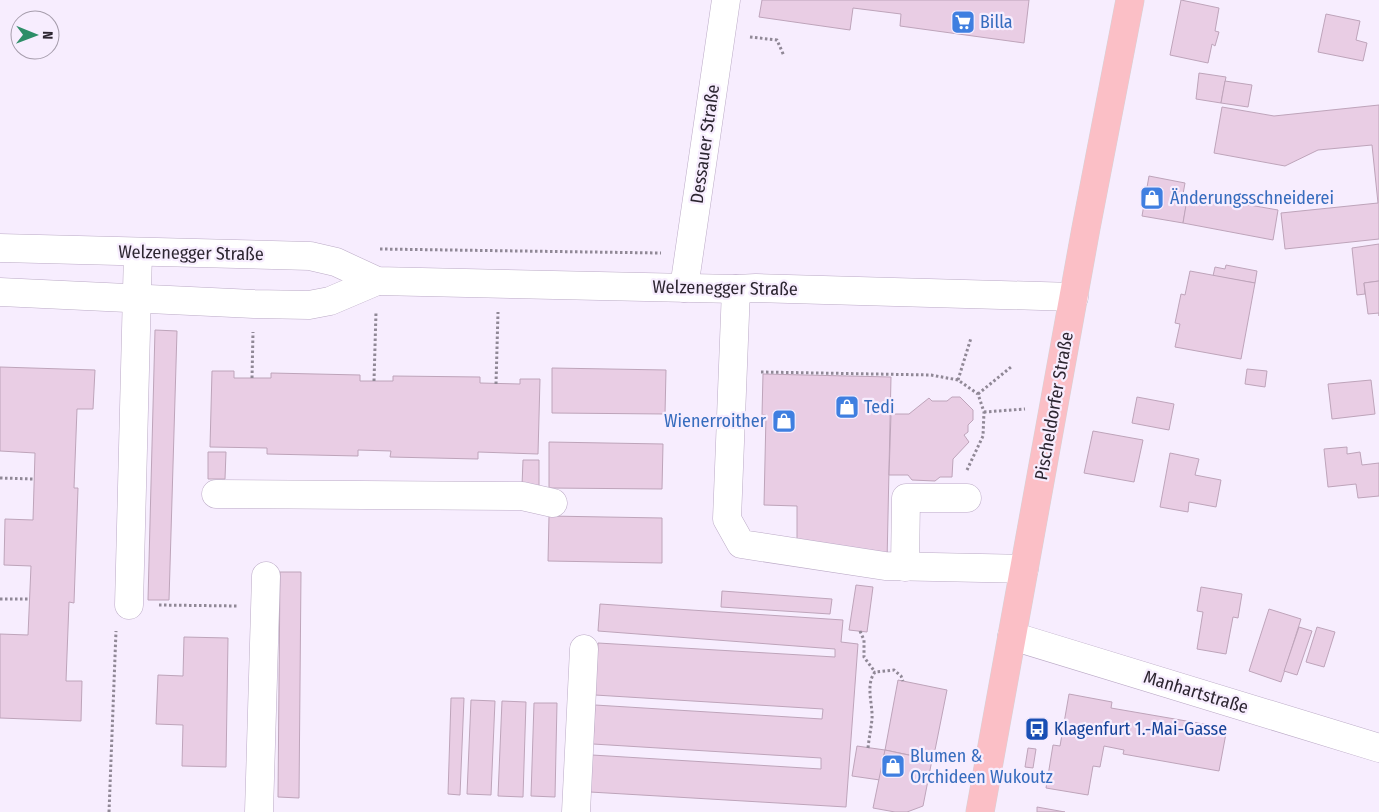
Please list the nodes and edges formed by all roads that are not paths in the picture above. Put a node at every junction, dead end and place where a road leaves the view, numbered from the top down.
1 (726, 0) edge
2 (1130, 0) edge
3 (0, 248) edge
4 (138, 252) junction
5 (377, 281) junction
6 (684, 288) junction
7 (736, 289) junction
8 (0, 292) edge
9 (1074, 297) junction
10 (138, 298) junction
11 (216, 494) dead end
12 (967, 498) road end
13 (553, 503) dead end
14 (905, 567) junction
15 (1024, 569) junction
16 (266, 576) dead end
17 (129, 605) road end
18 (1012, 636) junction
19 (584, 649) dead end
20 (1379, 748) edge
21 (259, 812) edge
22 (576, 812) edge
23 (980, 812) edge

1 - 6 street, Dessauer Straße
2 - 9 main road, Pischeldorfer Straße
3 - 4 street, Welzenegger Straße
4 - 5 street, Welzenegger Straße
4 - 10 street
5 - 6 street, Welzenegger Straße
5 - 10 street, Welzenegger Straße
6 - 7 street, Welzenegger Straße
7 - 9 street, Welzenegger Straße
7 - 14 street
8 - 10 street, Welzenegger Straße
9 - 15 main road, Pischeldorfer Straße
10 - 17 street
11 - 13 street
12 - 14 street
14 - 15 street
15 - 18 main road, Pischeldorfer Straße
16 - 21 street
18 - 20 street, Manhartstraße
18 - 23 main road, Pischeldorfer Straße
19 - 22 street

